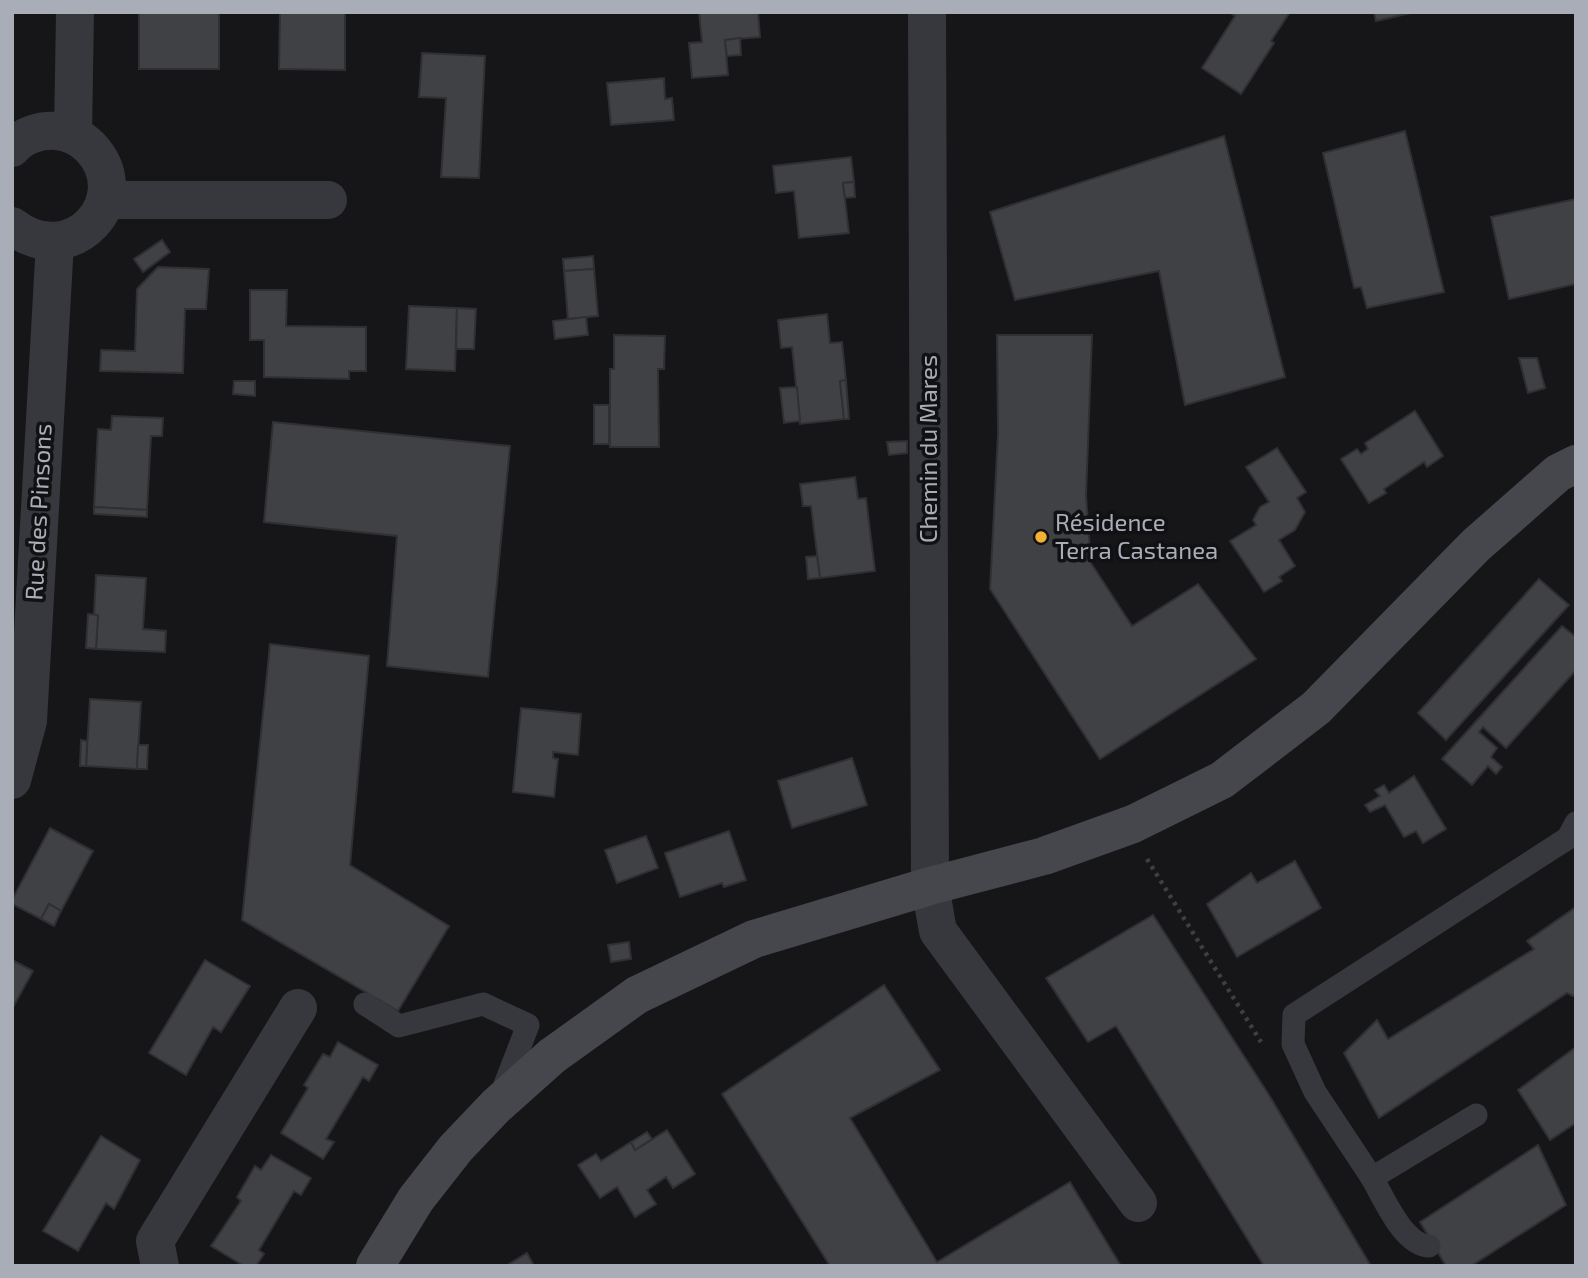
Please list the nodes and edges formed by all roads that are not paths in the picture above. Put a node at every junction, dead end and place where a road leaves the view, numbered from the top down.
1 (75, 12) edge
2 (927, 12) edge
3 (74, 135) junction
4 (12, 148) edge
5 (105, 200) junction
6 (328, 200) dead end
7 (12, 226) edge
8 (55, 242) junction
9 (1576, 464) edge
10 (12, 780) edge
11 (1576, 823) edge
12 (929, 886) junction
13 (365, 1004) dead end
14 (298, 1008) dead end
15 (496, 1107) junction
16 (1476, 1115) dead end
17 (1372, 1178) junction
18 (1138, 1203) dead end
19 (1429, 1246) dead end
20 (160, 1266) edge
21 (375, 1266) edge

1 - 3 street
2 - 12 street, Chemin du Mares
3 - 4 street
3 - 5 street
5 - 6 street
5 - 8 street
7 - 8 street
8 - 10 street, Rue des Pinsons
9 - 12 street
11 - 17 lane
12 - 15 street
12 - 18 street, Chemin du Mares
13 - 15 lane
14 - 20 street
15 - 21 street
16 - 17 lane
17 - 19 lane

